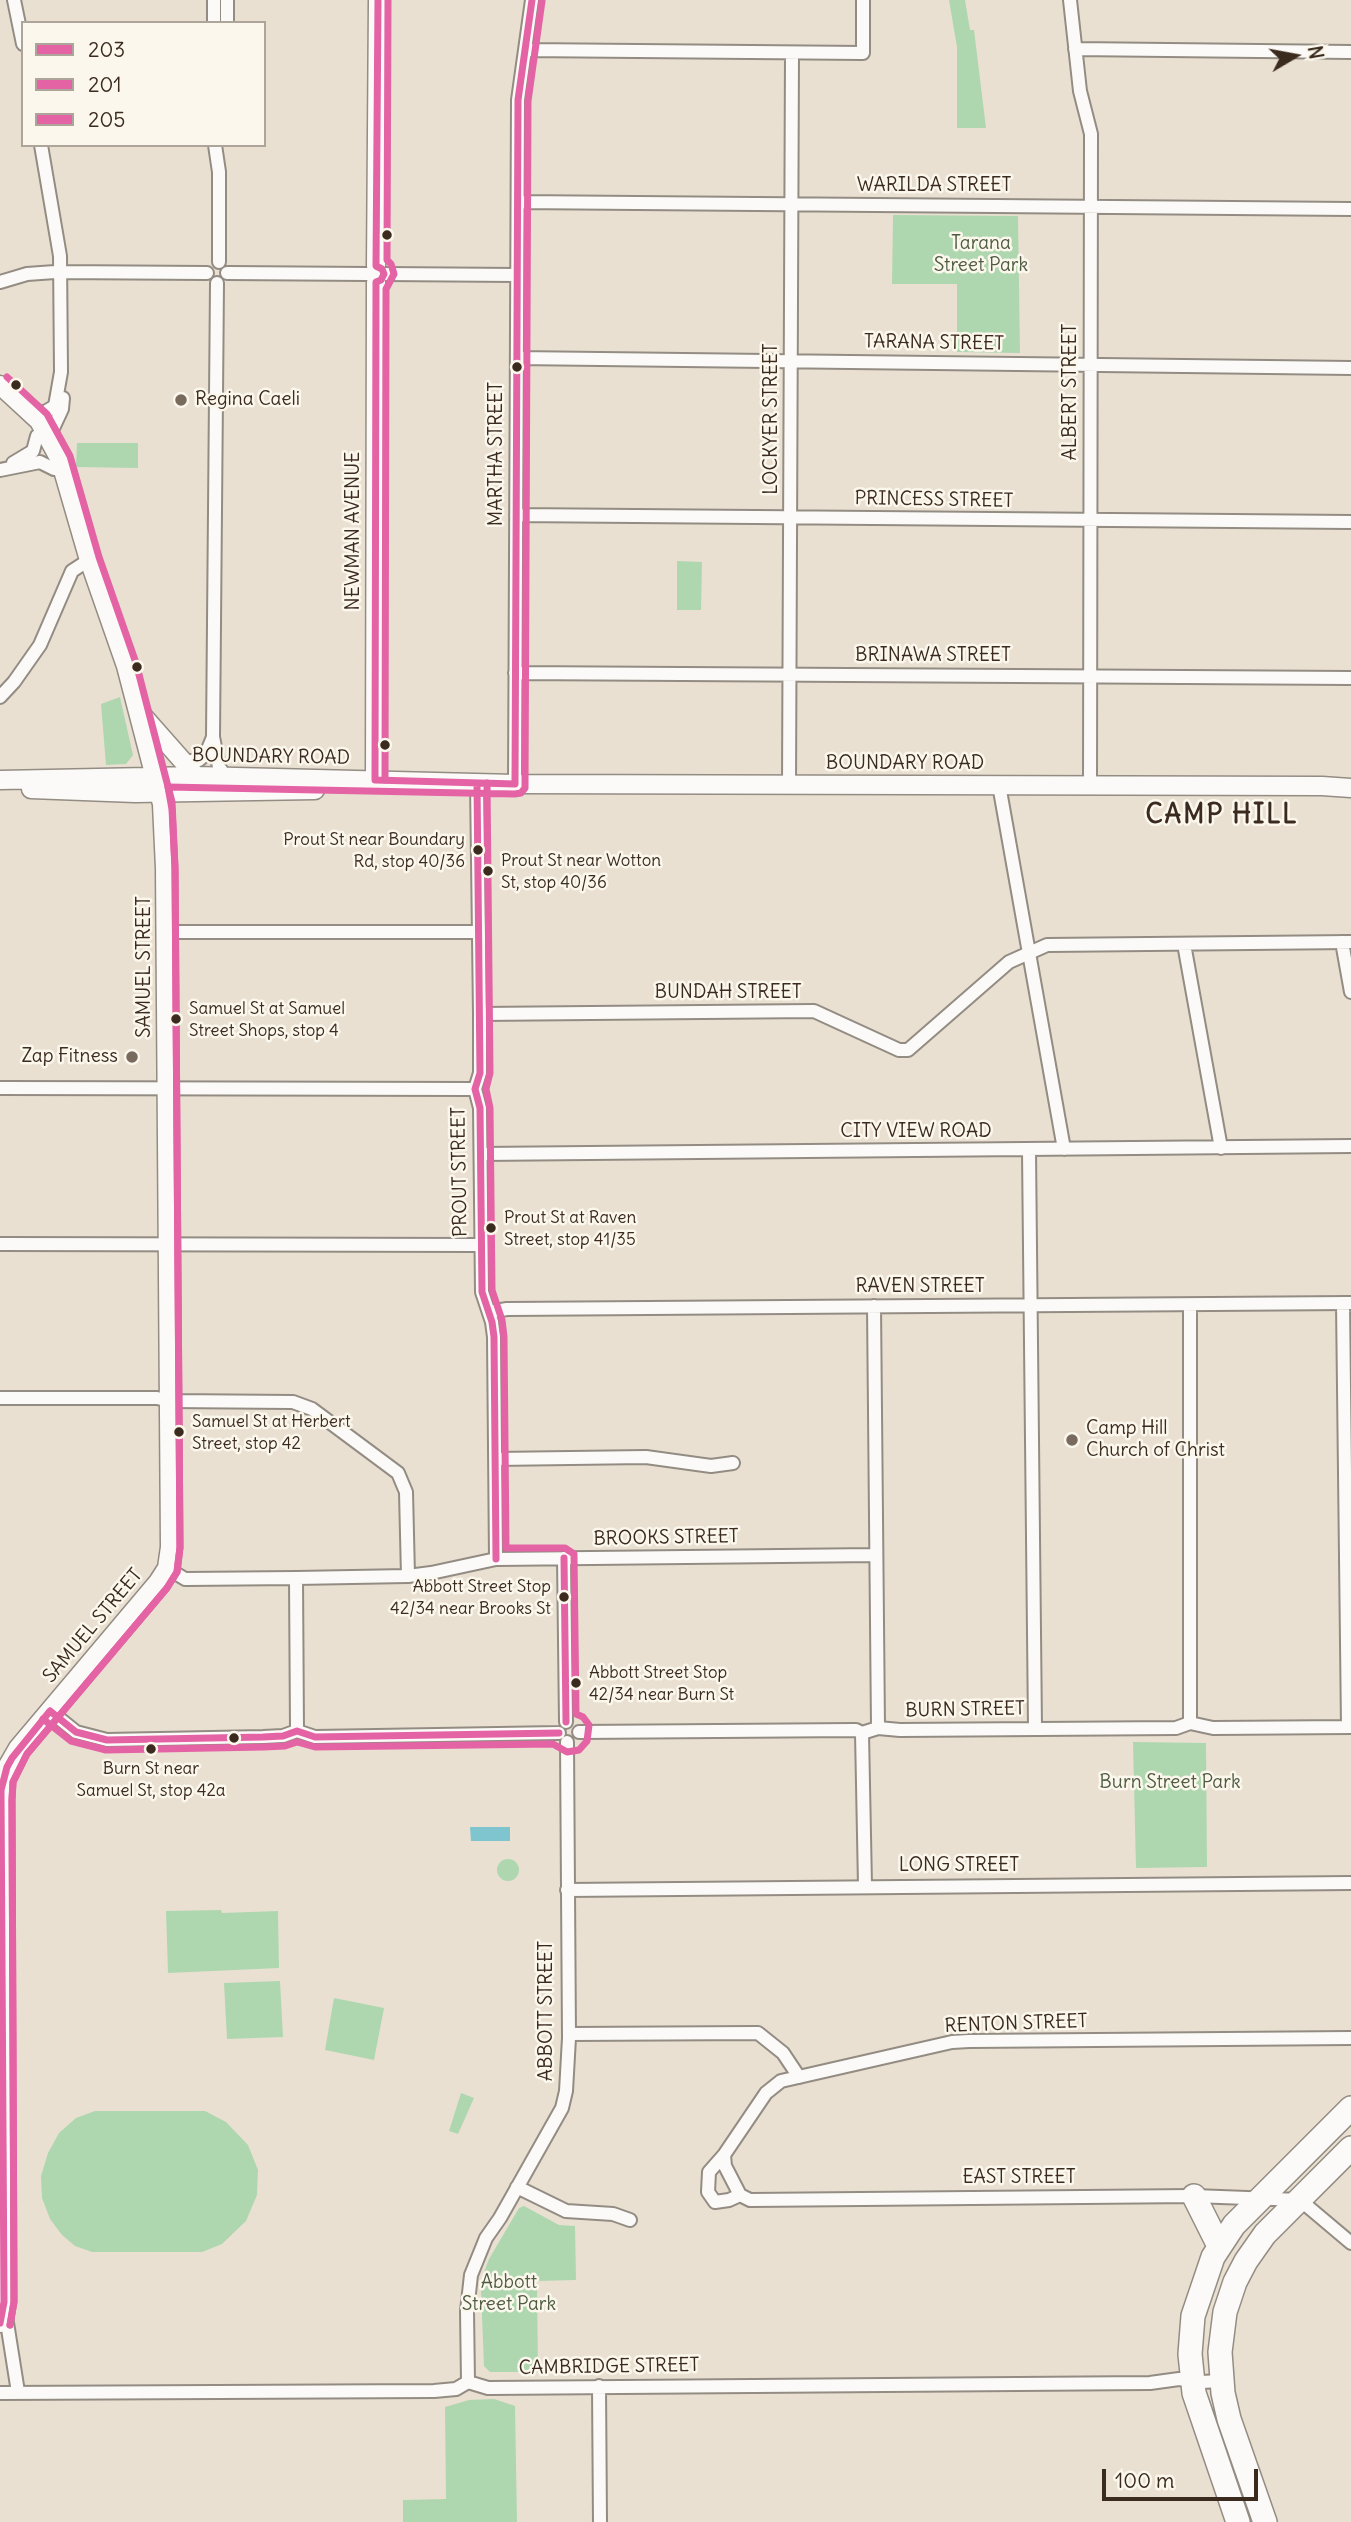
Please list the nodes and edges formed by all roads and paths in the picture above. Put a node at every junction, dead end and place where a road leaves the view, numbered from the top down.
1 (14, 0) edge
2 (214, 0) edge
3 (227, 0) edge
4 (378, 0) edge
5 (532, 0) edge
6 (863, 0) edge
7 (1070, 0) edge
8 (214, 21) edge
9 (227, 21) edge
10 (21, 34) edge
11 (1075, 49) junction
12 (525, 50) junction
13 (1351, 52) edge
14 (792, 53) junction
15 (41, 147) edge
16 (215, 147) edge
17 (225, 147) edge
18 (219, 172) junction
19 (517, 202) junction
20 (791, 205) junction
21 (1091, 206) junction
22 (1351, 209) edge
23 (223, 267) junction
24 (61, 272) junction
25 (0, 273) edge
26 (30, 273) junction
27 (206, 273) junction
28 (376, 274) junction
29 (517, 275) junction
30 (0, 282) edge
31 (217, 283) junction
32 (517, 358) junction
33 (791, 361) junction
34 (1090, 365) junction
35 (1351, 368) edge
36 (61, 374) junction
37 (0, 385) edge
38 (0, 397) edge
39 (31, 412) junction
40 (43, 437) junction
41 (54, 469) junction
42 (0, 470) edge
43 (516, 515) junction
44 (791, 518) junction
45 (1090, 521) junction
46 (1351, 523) edge
47 (77, 524) junction
48 (89, 560) junction
49 (514, 673) junction
50 (790, 675) junction
51 (1090, 677) junction
52 (1351, 678) edge
53 (0, 697) edge
54 (139, 710) junction
55 (213, 737) junction
56 (183, 762) junction
57 (196, 776) junction
58 (226, 777) junction
59 (0, 780) edge
60 (375, 780) junction
61 (458, 783) junction
62 (477, 783) junction
63 (515, 784) junction
64 (157, 785) junction
65 (789, 785) junction
66 (999, 785) junction
67 (0, 786) edge
68 (1090, 786) junction
69 (1351, 788) edge
70 (166, 932) junction
71 (479, 932) junction
72 (1347, 942) edge
73 (1184, 944) junction
74 (1028, 953) junction
75 (1351, 992) edge
76 (480, 1014) junction
77 (0, 1088) edge
78 (166, 1088) junction
79 (475, 1089) junction
80 (1351, 1146) edge
81 (1221, 1148) junction
82 (1064, 1149) junction
83 (1029, 1151) junction
84 (481, 1154) junction
85 (0, 1244) edge
86 (168, 1245) junction
87 (481, 1245) junction
88 (1347, 1303) edge
89 (1190, 1305) junction
90 (874, 1306) junction
91 (1031, 1306) junction
92 (489, 1312) junction
93 (0, 1398) edge
94 (170, 1401) junction
95 (495, 1459) junction
96 (733, 1463) dead end
97 (876, 1555) junction
98 (564, 1558) junction
99 (496, 1559) junction
100 (167, 1568) junction
101 (408, 1576) junction
102 (296, 1578) junction
103 (50, 1711) junction
104 (1190, 1723) junction
105 (1350, 1727) edge
106 (878, 1728) junction
107 (1035, 1728) junction
108 (297, 1731) junction
109 (564, 1732) junction
110 (862, 1732) junction
111 (1351, 1883) edge
112 (864, 1886) junction
113 (566, 1890) junction
114 (1, 1896) edge
115 (569, 2034) junction
116 (1351, 2038) edge
117 (799, 2077) junction
118 (1351, 2108) edge
119 (1351, 2148) edge
120 (723, 2155) junction
121 (517, 2187) junction
122 (740, 2195) junction
123 (1194, 2196) junction
124 (1261, 2197) junction
125 (1300, 2200) junction
126 (630, 2220) dead end
127 (1351, 2243) edge
128 (1219, 2246) junction
129 (4, 2302) junction
130 (0, 2323) edge
131 (1192, 2381) junction
132 (1221, 2381) junction
133 (468, 2382) junction
134 (599, 2386) junction
135 (18, 2392) junction
136 (0, 2393) edge
137 (600, 2522) edge
138 (1238, 2522) edge
139 (1265, 2522) edge

1 - 10 street
2 - 8 street
3 - 9 street
4 - 28 main road, NEWMAN AVENUE
5 - 12 street, MARTHA STREET
6 - 14 street
7 - 11 street, ALBERT STREET
11 - 13 street
11 - 21 street, ALBERT STREET
12 - 14 street
12 - 19 street, MARTHA STREET
14 - 20 street, LOCKYER STREET
15 - 24 street
16 - 18 street
17 - 18 street
18 - 23 street
19 - 20 street, WARILDA STREET
19 - 29 street, MARTHA STREET
20 - 21 street, WARILDA STREET
20 - 33 street, LOCKYER STREET
21 - 22 street, WARILDA STREET
21 - 34 street, ALBERT STREET
23 - 27 street
23 - 28 street
23 - 31 street
24 - 26 street
24 - 27 street
24 - 36 street
25 - 26 street
26 - 30 street
27 - 31 street
28 - 29 street
28 - 60 main road, NEWMAN AVENUE
29 - 32 street, MARTHA STREET
31 - 55 street
32 - 33 street, TARANA STREET
32 - 43 street, MARTHA STREET
33 - 34 street, TARANA STREET
33 - 44 street, LOCKYER STREET
34 - 35 street, TARANA STREET
34 - 45 street, ALBERT STREET
36 - 39 street
36 - 40 street
37 - 39 main road
38 - 40 main road
39 - 40 main road
40 - 41 main road
40 - 42 street
40 - 47 main road
41 - 42 street
41 - 47 main road
43 - 44 street, PRINCESS STREET
43 - 49 street, MARTHA STREET
44 - 45 street, PRINCESS STREET
44 - 50 street, LOCKYER STREET
45 - 46 street, PRINCESS STREET
45 - 51 street, ALBERT STREET
47 - 48 main road, SAMUEL STREET
48 - 53 street
48 - 54 main road, SAMUEL STREET
49 - 50 street, BRINAWA STREET
49 - 63 street, MARTHA STREET
50 - 51 street, BRINAWA STREET
50 - 65 street, LOCKYER STREET
51 - 52 street, BRINAWA STREET
51 - 68 street, ALBERT STREET
54 - 56 main road
54 - 64 main road, SAMUEL STREET
55 - 56 street
55 - 58 street
56 - 57 main road
57 - 58 main road, BOUNDARY ROAD
57 - 64 main road, BOUNDARY ROAD
58 - 60 main road, BOUNDARY ROAD
59 - 64 main road, BOUNDARY ROAD
60 - 61 main road, BOUNDARY ROAD
61 - 62 main road, BOUNDARY ROAD
61 - 64 main road, BOUNDARY ROAD
62 - 63 main road, BOUNDARY ROAD
62 - 71 street, PROUT STREET
63 - 65 main road, BOUNDARY ROAD
64 - 67 main road, BOUNDARY ROAD
64 - 70 main road, SAMUEL STREET
65 - 66 main road, BOUNDARY ROAD
66 - 68 main road, BOUNDARY ROAD
66 - 74 street
68 - 69 main road, BOUNDARY ROAD
70 - 71 street
70 - 78 main road, SAMUEL STREET
71 - 76 street, PROUT STREET
72 - 73 street, BUNDAH STREET
72 - 75 street
73 - 74 street, BUNDAH STREET
73 - 81 street
74 - 76 street, BUNDAH STREET
74 - 82 street
76 - 79 street, PROUT STREET
77 - 78 street
78 - 79 street
78 - 86 main road, SAMUEL STREET
79 - 84 street, PROUT STREET
80 - 81 street, CITY VIEW ROAD
81 - 82 street, CITY VIEW ROAD
82 - 83 street, CITY VIEW ROAD
83 - 84 street, CITY VIEW ROAD
83 - 91 street
84 - 87 street, PROUT STREET
85 - 86 street
86 - 87 street
86 - 94 main road, SAMUEL STREET
87 - 92 street, PROUT STREET
88 - 89 street, RAVEN STREET
88 - 105 street
89 - 91 street, RAVEN STREET
89 - 104 street
90 - 91 street, RAVEN STREET
90 - 92 street, RAVEN STREET
90 - 97 street
91 - 107 street
92 - 95 street, PROUT STREET
93 - 94 street
94 - 100 main road, SAMUEL STREET
94 - 101 street
95 - 96 street
95 - 99 street, PROUT STREET
97 - 98 street, BROOKS STREET
97 - 106 street
98 - 99 street, BROOKS STREET
98 - 109 street, ABBOTT STREET
99 - 101 street, BROOKS STREET
100 - 102 street, BROOKS STREET
100 - 103 main road, SAMUEL STREET
101 - 102 street, BROOKS STREET
102 - 108 street
103 - 108 street
103 - 114 main road, SAMUEL STREET
104 - 105 street, BURN STREET
104 - 107 street, BURN STREET
106 - 107 street, BURN STREET
106 - 110 street, BURN STREET
108 - 109 street
109 - 110 street, BURN STREET
109 - 113 street, ABBOTT STREET
110 - 112 street
111 - 112 street, LONG STREET
112 - 113 street, LONG STREET
113 - 115 street, ABBOTT STREET
114 - 129 main road, SAMUEL STREET
115 - 117 street
115 - 121 street, ABBOTT STREET
116 - 117 street, RENTON STREET
117 - 120 street, RENTON STREET
118 - 124 highway
119 - 125 highway
120 - 122 street
120 - 122 street, RENTON STREET
121 - 126 street
121 - 133 street, ABBOTT STREET
122 - 123 street, EAST STREET
123 - 124 street, EAST STREET
123 - 128 highway
124 - 125 street, EAST STREET
124 - 128 highway
125 - 127 street
125 - 132 highway
128 - 131 highway
129 - 130 main road, SAMUEL STREET
129 - 135 street, SAMUEL STREET
131 - 132 street, CAMBRIDGE STREET
131 - 134 street, CAMBRIDGE STREET
131 - 138 highway
132 - 139 highway
133 - 134 street, CAMBRIDGE STREET
133 - 135 street, CAMBRIDGE STREET
134 - 137 street
135 - 136 street, CAMBRIDGE STREET

